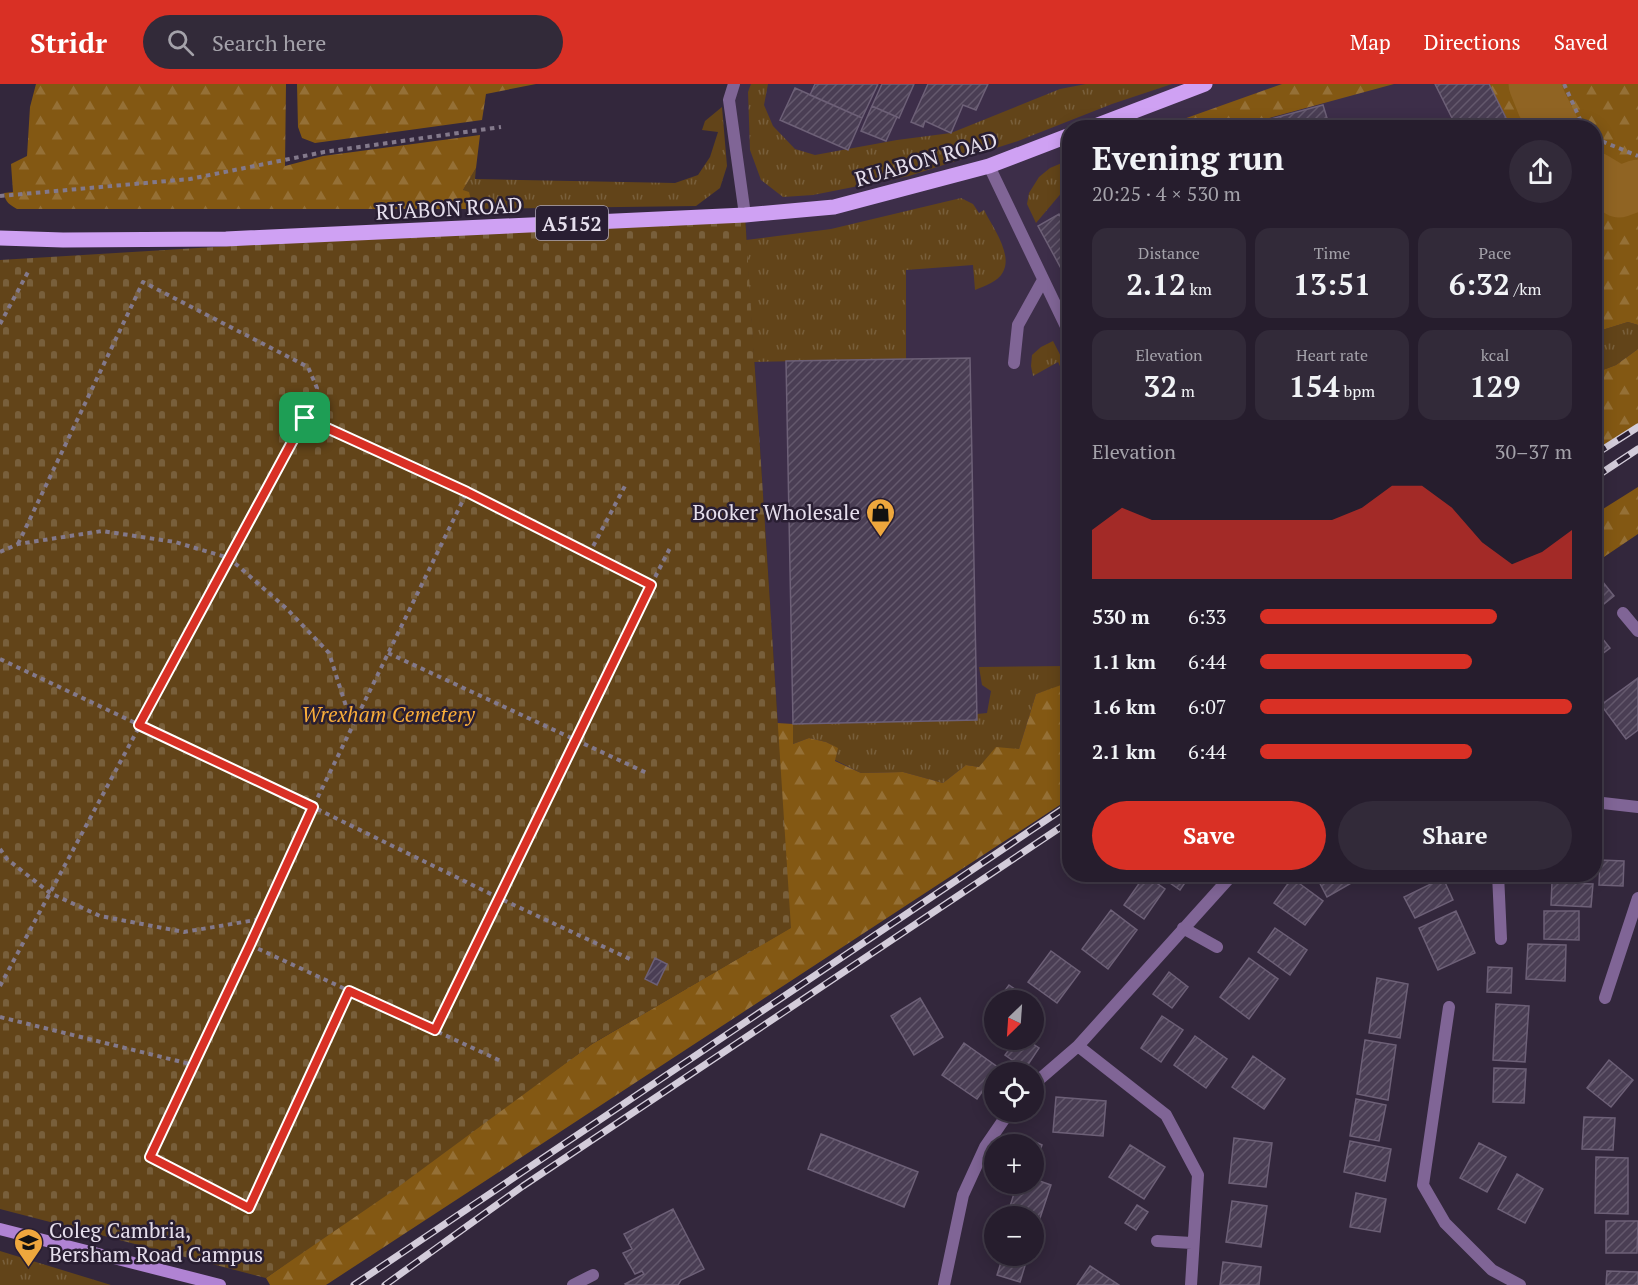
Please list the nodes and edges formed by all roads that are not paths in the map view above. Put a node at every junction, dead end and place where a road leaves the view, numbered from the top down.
1 (734, 84) edge
2 (1205, 84) edge
3 (1111, 120) edge
4 (1062, 138) edge
5 (988, 166) junction
6 (745, 215) junction
7 (0, 238) edge
8 (1043, 280) junction
9 (1062, 319) edge
10 (1014, 363) dead end
11 (1623, 613) dead end
12 (1638, 631) edge
13 (1602, 803) edge
14 (1638, 807) edge
15 (1226, 882) edge
16 (1498, 882) edge
17 (1638, 898) edge
18 (1183, 928) junction
19 (1501, 939) dead end
20 (1217, 947) dead end
21 (1605, 998) dead end
22 (1449, 1006) dead end
23 (1078, 1046) junction
24 (1044, 1075) edge
25 (1002, 1122) edge
26 (0, 1228) edge
27 (1156, 1241) dead end
28 (1192, 1243) junction
29 (593, 1275) dead end
30 (220, 1285) edge
31 (573, 1285) edge
32 (944, 1285) edge
33 (1191, 1285) edge
34 (1520, 1285) edge

1 - 6 street
2 - 3 main road
4 - 5 main road, RUABON ROAD / A5152
5 - 6 main road, RUABON ROAD / A5152
5 - 8 street
6 - 7 main road, RUABON ROAD / A5152
8 - 9 street
8 - 10 street
11 - 12 street
13 - 14 street
15 - 18 street
16 - 19 street
17 - 21 street
18 - 20 street
18 - 23 street
22 - 34 street
23 - 24 street
23 - 28 street
25 - 32 street
26 - 30 main road
27 - 28 street
28 - 33 street
29 - 31 street

